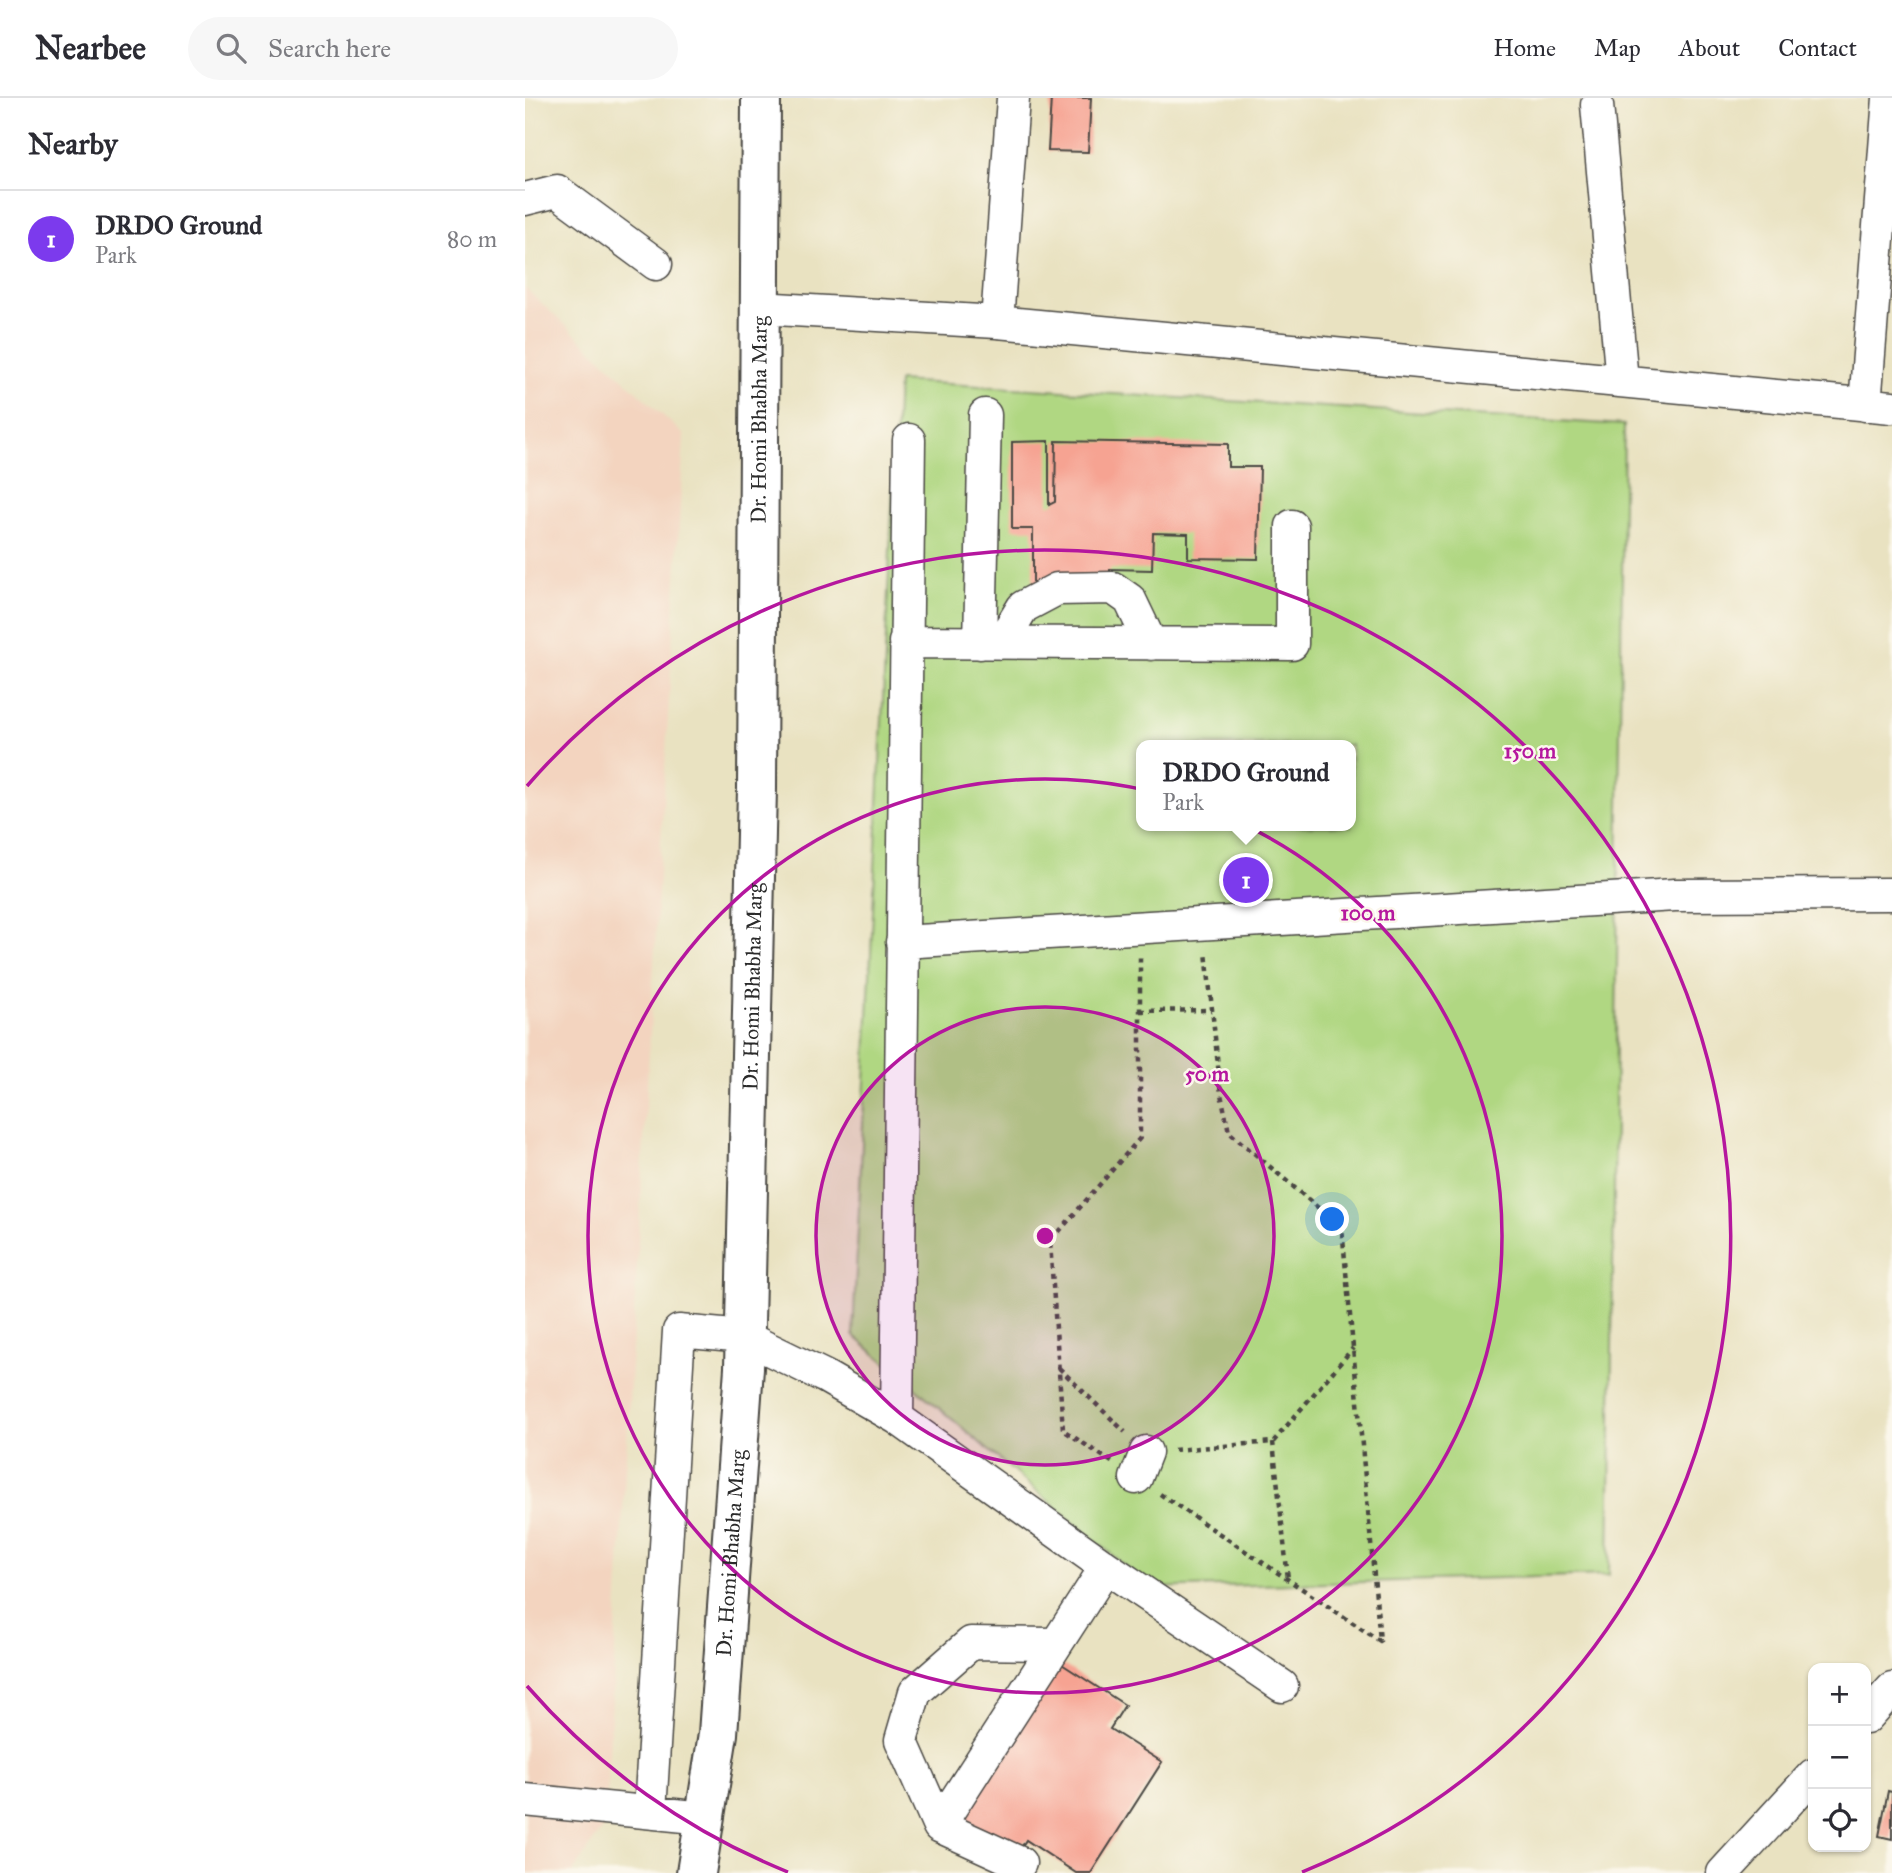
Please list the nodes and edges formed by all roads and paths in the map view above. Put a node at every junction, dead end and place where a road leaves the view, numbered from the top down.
1 (761, 98) edge
2 (1013, 98) edge
3 (1889, 98) edge
4 (1597, 105) dead end
5 (525, 199) edge
6 (656, 264) dead end
7 (759, 309) junction
8 (997, 322) junction
9 (1880, 358) edge
10 (1622, 381) junction
11 (1878, 406) edge
12 (985, 415) dead end
13 (909, 440) dead end
14 (1292, 526) dead end
15 (905, 642) junction
16 (991, 643) junction
17 (1151, 644) junction
18 (1892, 894) edge
19 (1203, 923) junction
20 (1140, 927) junction
21 (902, 942) junction
22 (1212, 1010) junction
23 (1140, 1011) junction
24 (744, 1337) junction
25 (1353, 1348) junction
26 (1059, 1368) junction
27 (897, 1418) junction
28 (1273, 1442) junction
29 (1141, 1465) junction
30 (1106, 1567) junction
31 (1288, 1579) junction
32 (1056, 1644) junction
33 (1282, 1686) dead end
34 (1892, 1689) edge
35 (1871, 1712) edge
36 (1808, 1780) edge
37 (525, 1800) edge
38 (650, 1812) junction
39 (705, 1818) junction
40 (939, 1826) junction
41 (1020, 1863) dead end
42 (696, 1873) edge
43 (1723, 1873) edge

1 - 7 main road, Dr. Homi Bhabha Marg
2 - 8 street
3 - 9 street
4 - 10 street
5 - 6 street
7 - 8 street
7 - 24 main road, Dr. Homi Bhabha Marg
8 - 10 street
9 - 11 street
10 - 11 street
12 - 16 street
13 - 15 street
14 - 17 street
15 - 16 street
15 - 21 street
16 - 17 street
16 - 17 street
18 - 19 street
19 - 20 street
19 - 22 path
20 - 21 street
20 - 23 path
21 - 27 street
22 - 23 path
22 - 25 path
23 - 26 path
24 - 27 street
24 - 38 street
24 - 39 main road, Dr. Homi Bhabha Marg
25 - 28 path
25 - 31 path
26 - 29 path
26 - 29 path
27 - 30 street
28 - 29 path
28 - 31 path
29 - 31 path
30 - 32 street
30 - 33 street
32 - 40 street
32 - 40 street
34 - 35 street
36 - 43 street
37 - 38 street
38 - 39 street
39 - 42 main road, Dr. Homi Bhabha Marg
40 - 41 street

